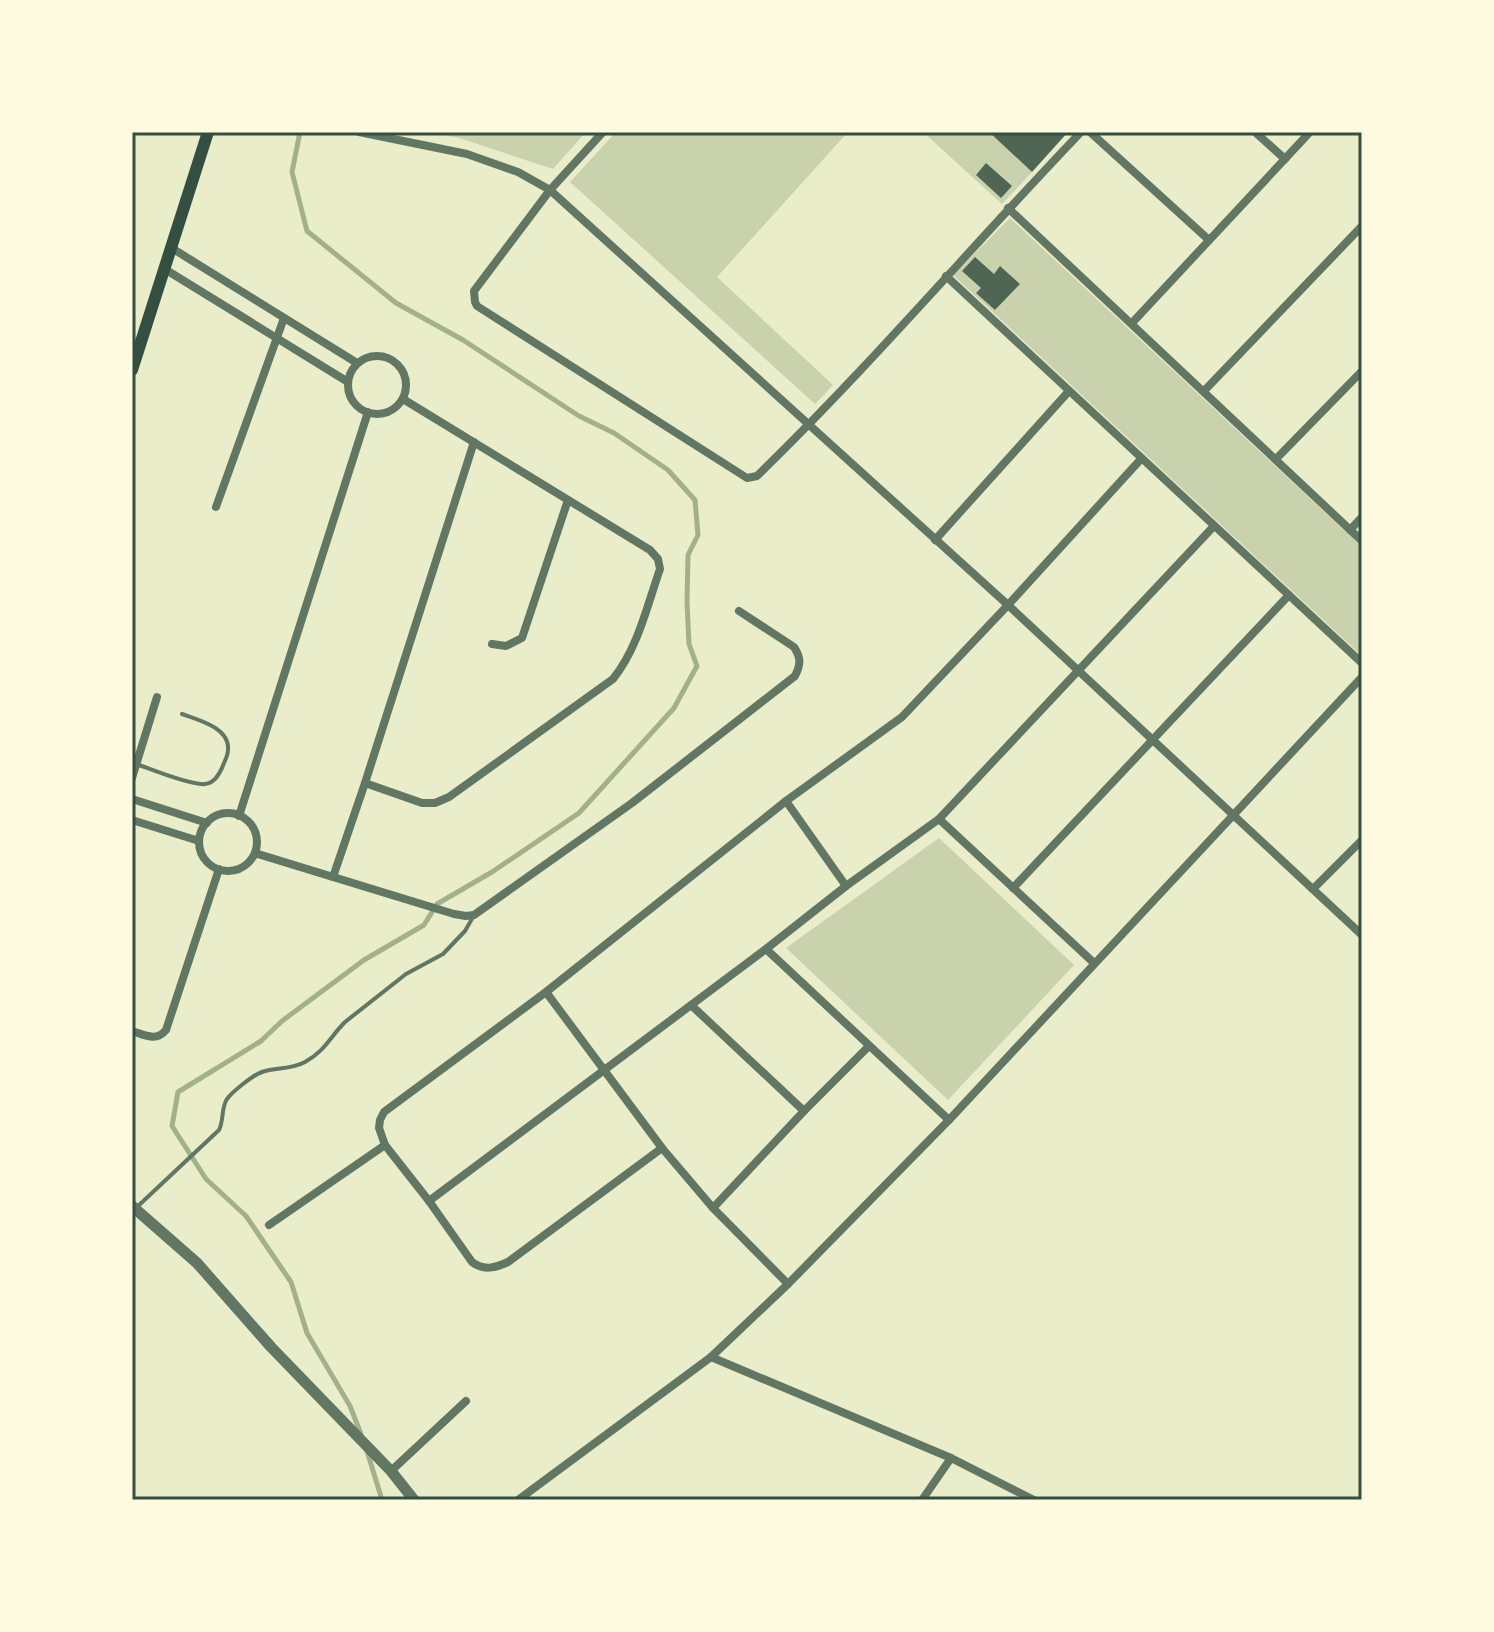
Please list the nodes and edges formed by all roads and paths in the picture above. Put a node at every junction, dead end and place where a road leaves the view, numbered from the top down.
1 (208, 132) edge
2 (359, 132) edge
3 (603, 132) edge
4 (1081, 132) edge
5 (1090, 132) edge
6 (1255, 132) edge
7 (1310, 132) edge
8 (1285, 159) junction
9 (550, 190) junction
10 (1008, 208) junction
11 (1362, 226) edge
12 (1209, 240) junction
13 (170, 247) junction
14 (163, 268) junction
15 (946, 276) junction
16 (284, 318) junction
17 (1132, 323) junction
18 (276, 338) junction
19 (357, 363) junction
20 (132, 370) edge
21 (1362, 371) edge
22 (348, 382) junction
23 (1069, 391) junction
24 (1204, 391) junction
25 (403, 399) junction
26 (368, 412) junction
27 (810, 424) junction
28 (474, 442) junction
29 (1141, 459) junction
30 (1276, 459) junction
31 (568, 500) junction
32 (216, 507) dead end
33 (1362, 517) edge
34 (1214, 526) junction
35 (1350, 530) junction
36 (935, 540) junction
37 (1362, 541) edge
38 (1289, 595) junction
39 (1008, 605) junction
40 (739, 611) dead end
41 (492, 644) dead end
42 (1362, 663) edge
43 (1079, 671) junction
44 (1362, 677) edge
45 (157, 697) dead end
46 (182, 714) dead end
47 (1153, 738) junction
48 (136, 764) junction
49 (132, 778) edge
50 (365, 783) junction
51 (132, 799) edge
52 (786, 801) junction
53 (1233, 814) junction
54 (239, 816) junction
55 (939, 819) junction
56 (132, 820) edge
57 (207, 823) junction
58 (1362, 840) edge
59 (199, 841) junction
60 (255, 853) junction
61 (219, 869) junction
62 (333, 877) junction
63 (846, 886) junction
64 (1013, 888) junction
65 (1313, 889) junction
66 (474, 915) junction
67 (1362, 935) edge
68 (766, 949) junction
69 (1094, 963) junction
70 (546, 992) junction
71 (691, 1005) junction
72 (132, 1031) edge
73 (869, 1046) junction
74 (604, 1069) junction
75 (804, 1111) junction
76 (949, 1120) junction
77 (385, 1145) junction
78 (662, 1148) junction
79 (429, 1201) junction
80 (134, 1207) edge
81 (713, 1208) junction
82 (269, 1225) dead end
83 (788, 1284) junction
84 (711, 1357) junction
85 (466, 1401) dead end
86 (951, 1458) junction
87 (388, 1468) junction
88 (414, 1500) edge
89 (518, 1500) edge
90 (922, 1500) edge
91 (1034, 1500) edge

1 - 13 main road
2 - 9 street
3 - 9 street
4 - 10 street
5 - 12 street
6 - 8 street
7 - 8 street
8 - 12 street
9 - 27 street
9 - 27 street
10 - 15 street
10 - 17 street
11 - 24 street
12 - 17 street
13 - 14 main road
13 - 16 street
14 - 18 street
14 - 20 main road
15 - 23 street
15 - 27 street
16 - 18 street
16 - 19 street
17 - 24 street
18 - 22 street
18 - 32 street
19 - 22 street
19 - 25 street
21 - 30 street
22 - 26 street
23 - 29 street
23 - 36 street
24 - 30 street
25 - 26 street
25 - 28 street
26 - 54 street
27 - 36 street
28 - 31 street
28 - 50 street
29 - 34 street
29 - 39 street
30 - 35 street
31 - 41 street
31 - 50 street
33 - 35 street
34 - 38 street
34 - 43 street
35 - 37 street
36 - 39 street
38 - 42 street
38 - 47 street
39 - 43 street
39 - 52 street
40 - 66 street
43 - 47 street
43 - 55 street
44 - 53 street
45 - 48 street
46 - 48 lane
47 - 53 street
47 - 64 street
48 - 49 street
50 - 62 street
51 - 57 street
52 - 63 street
52 - 70 street
53 - 65 street
53 - 69 street
54 - 57 street
54 - 60 street
55 - 63 street
55 - 64 street
56 - 59 street
57 - 59 street
58 - 65 street
59 - 61 street
60 - 61 street
60 - 62 street
61 - 72 street
62 - 66 street
63 - 68 street
64 - 69 street
65 - 67 street
66 - 80 lane
68 - 71 street
68 - 73 street
69 - 76 street
70 - 74 street
70 - 77 street
71 - 74 street
71 - 75 street
73 - 75 street
73 - 76 street
74 - 78 street
74 - 79 street
75 - 81 street
76 - 83 street
77 - 79 street
77 - 82 street
78 - 79 street
78 - 81 street
80 - 87 street
81 - 83 street
83 - 84 street
84 - 86 street
84 - 89 street
85 - 87 street
86 - 90 street
86 - 91 street
87 - 88 street

